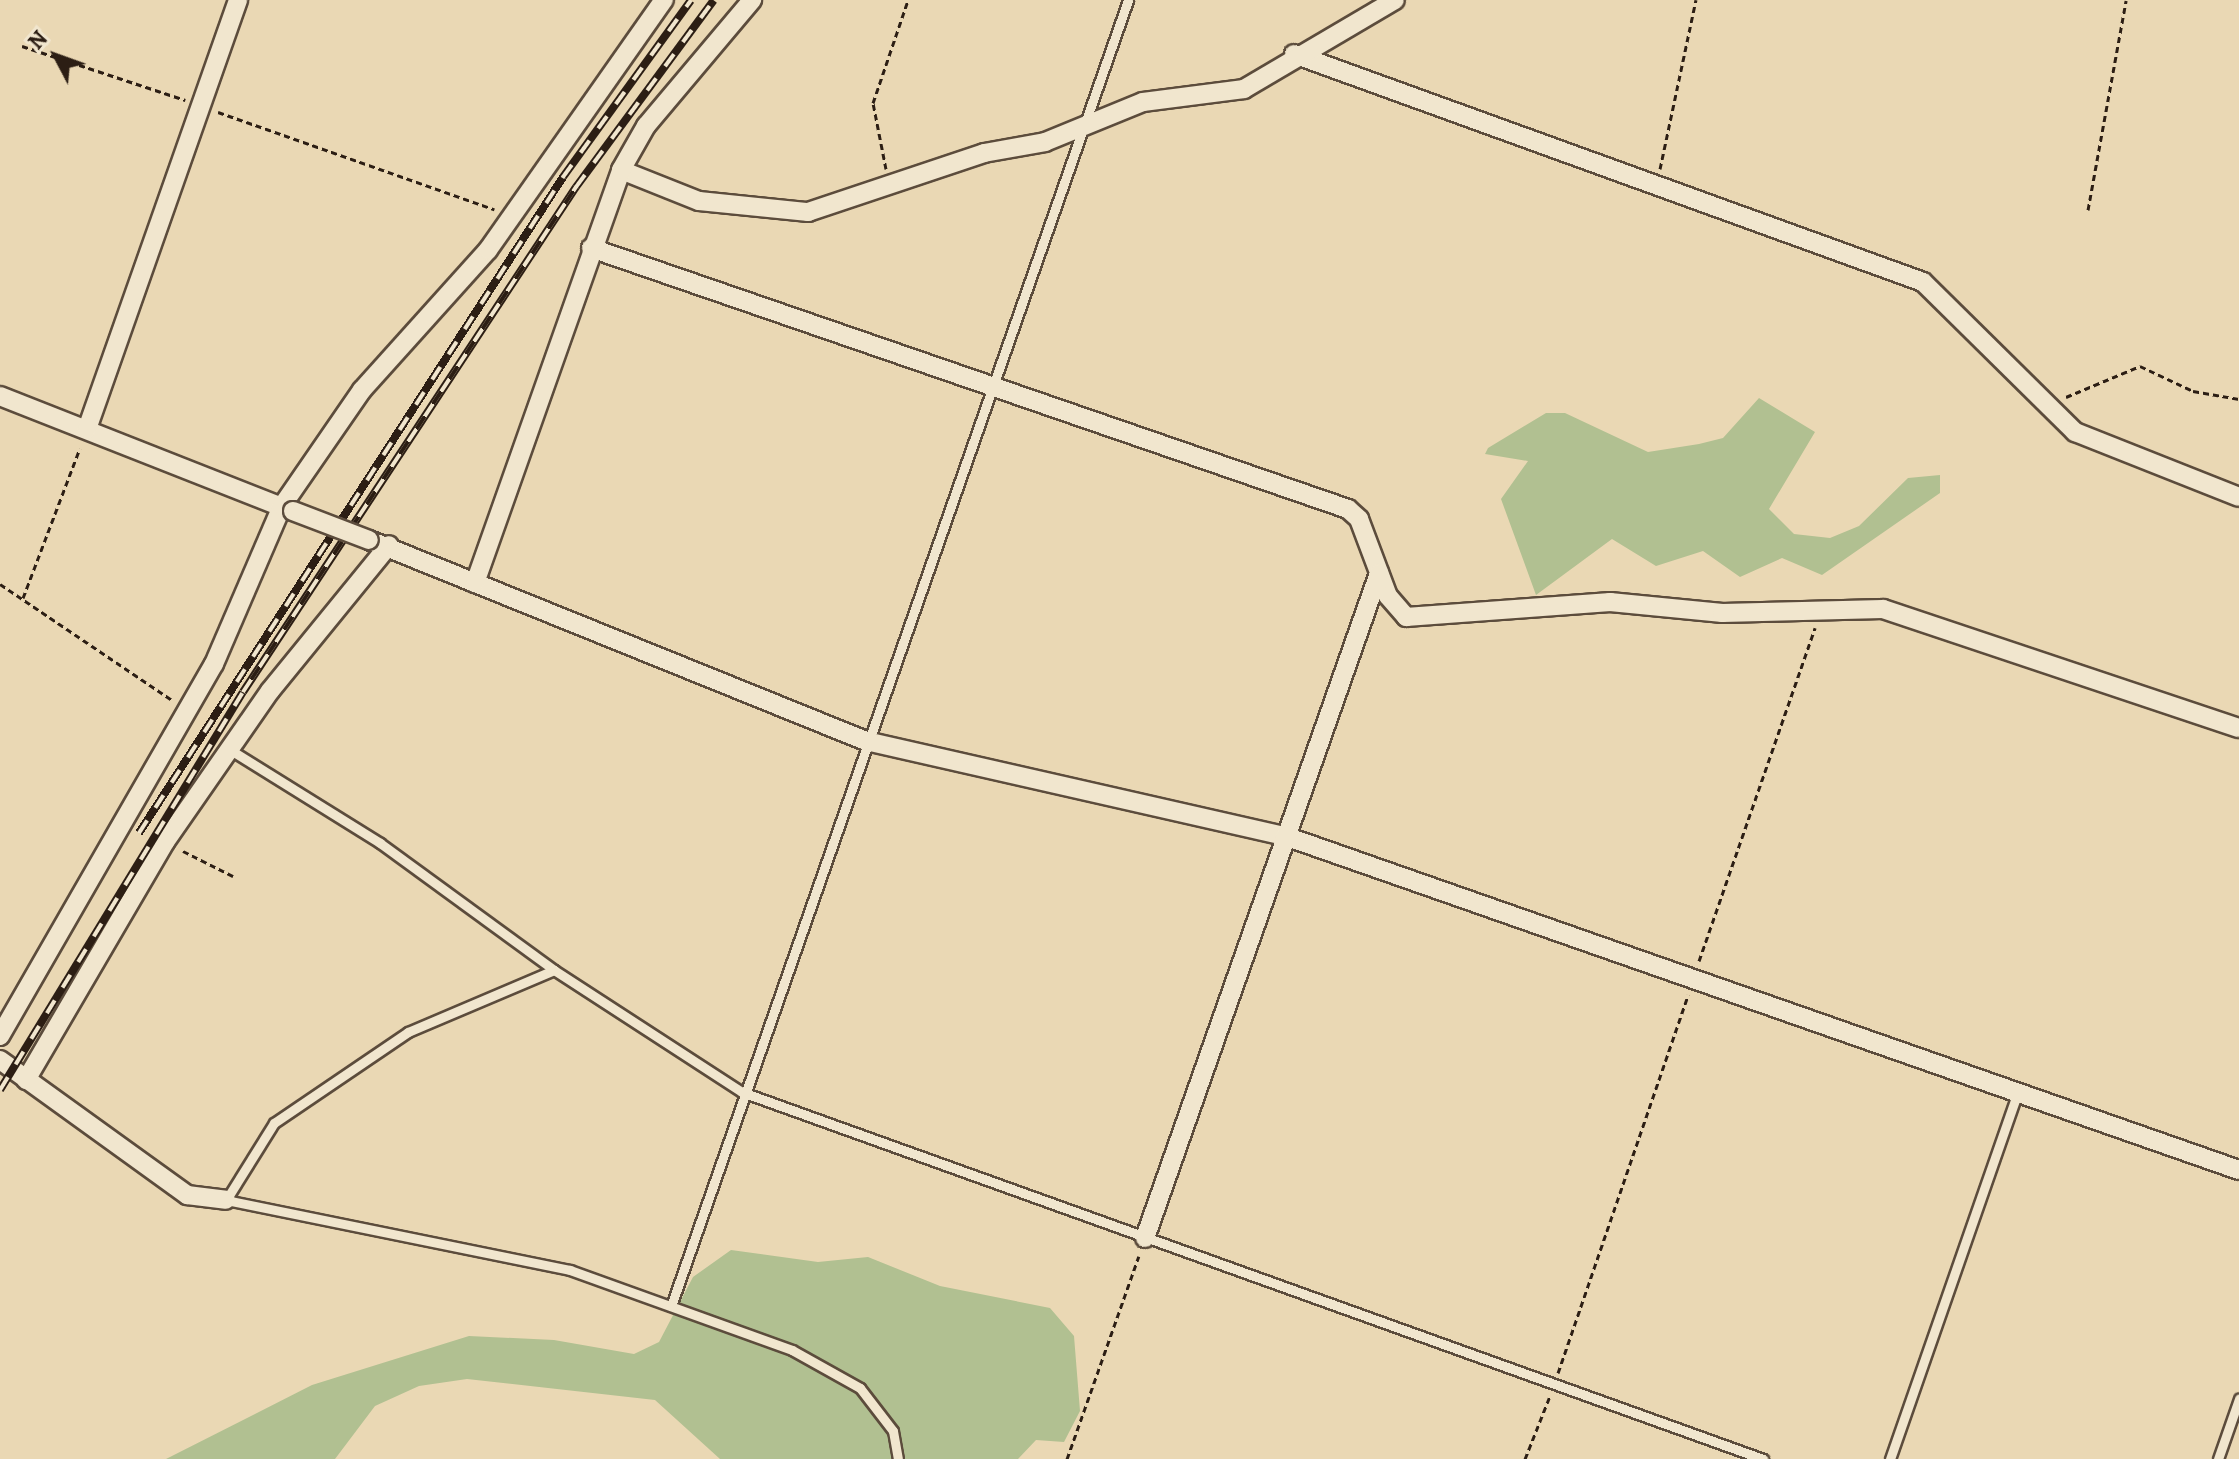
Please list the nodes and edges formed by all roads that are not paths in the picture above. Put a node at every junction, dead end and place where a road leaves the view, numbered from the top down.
1 (238, 0) edge
2 (664, 0) edge
3 (752, 0) edge
4 (1128, 0) edge
5 (1395, 0) edge
6 (1294, 54) junction
7 (1083, 129) junction
8 (621, 170) junction
9 (591, 248) junction
10 (995, 390) junction
11 (0, 396) edge
12 (87, 429) junction
13 (2239, 497) edge
14 (287, 509) junction
15 (389, 545) junction
16 (1379, 573) junction
17 (475, 583) junction
18 (2239, 728) edge
19 (866, 741) junction
20 (229, 749) junction
21 (1285, 836) junction
22 (554, 970) junction
23 (0, 1036) edge
24 (0, 1060) edge
25 (26, 1080) junction
26 (742, 1092) junction
27 (2017, 1095) junction
28 (2239, 1170) edge
29 (226, 1200) junction
30 (1145, 1238) junction
31 (671, 1306) junction
32 (2238, 1405) edge
33 (898, 1459) edge
34 (1763, 1459) edge
35 (1890, 1459) edge
36 (2218, 1459) edge

1 - 12 street
2 - 14 street
3 - 8 street
4 - 7 lane
5 - 6 street
6 - 7 street
6 - 13 street
7 - 8 street
7 - 10 lane
8 - 9 street
9 - 10 street
9 - 17 street
10 - 16 street
10 - 19 lane
11 - 12 street
12 - 14 street
14 - 15 street, bridge
14 - 23 street
15 - 17 street
15 - 20 street
16 - 18 street
16 - 21 street
17 - 19 street
19 - 21 street
19 - 26 lane
20 - 22 lane
20 - 25 street
21 - 27 street
21 - 30 street
22 - 26 lane
22 - 29 lane
24 - 25 street
25 - 29 street
26 - 30 lane
26 - 31 lane
27 - 28 street
27 - 35 lane
29 - 31 lane
30 - 34 lane
31 - 33 lane
32 - 36 lane

